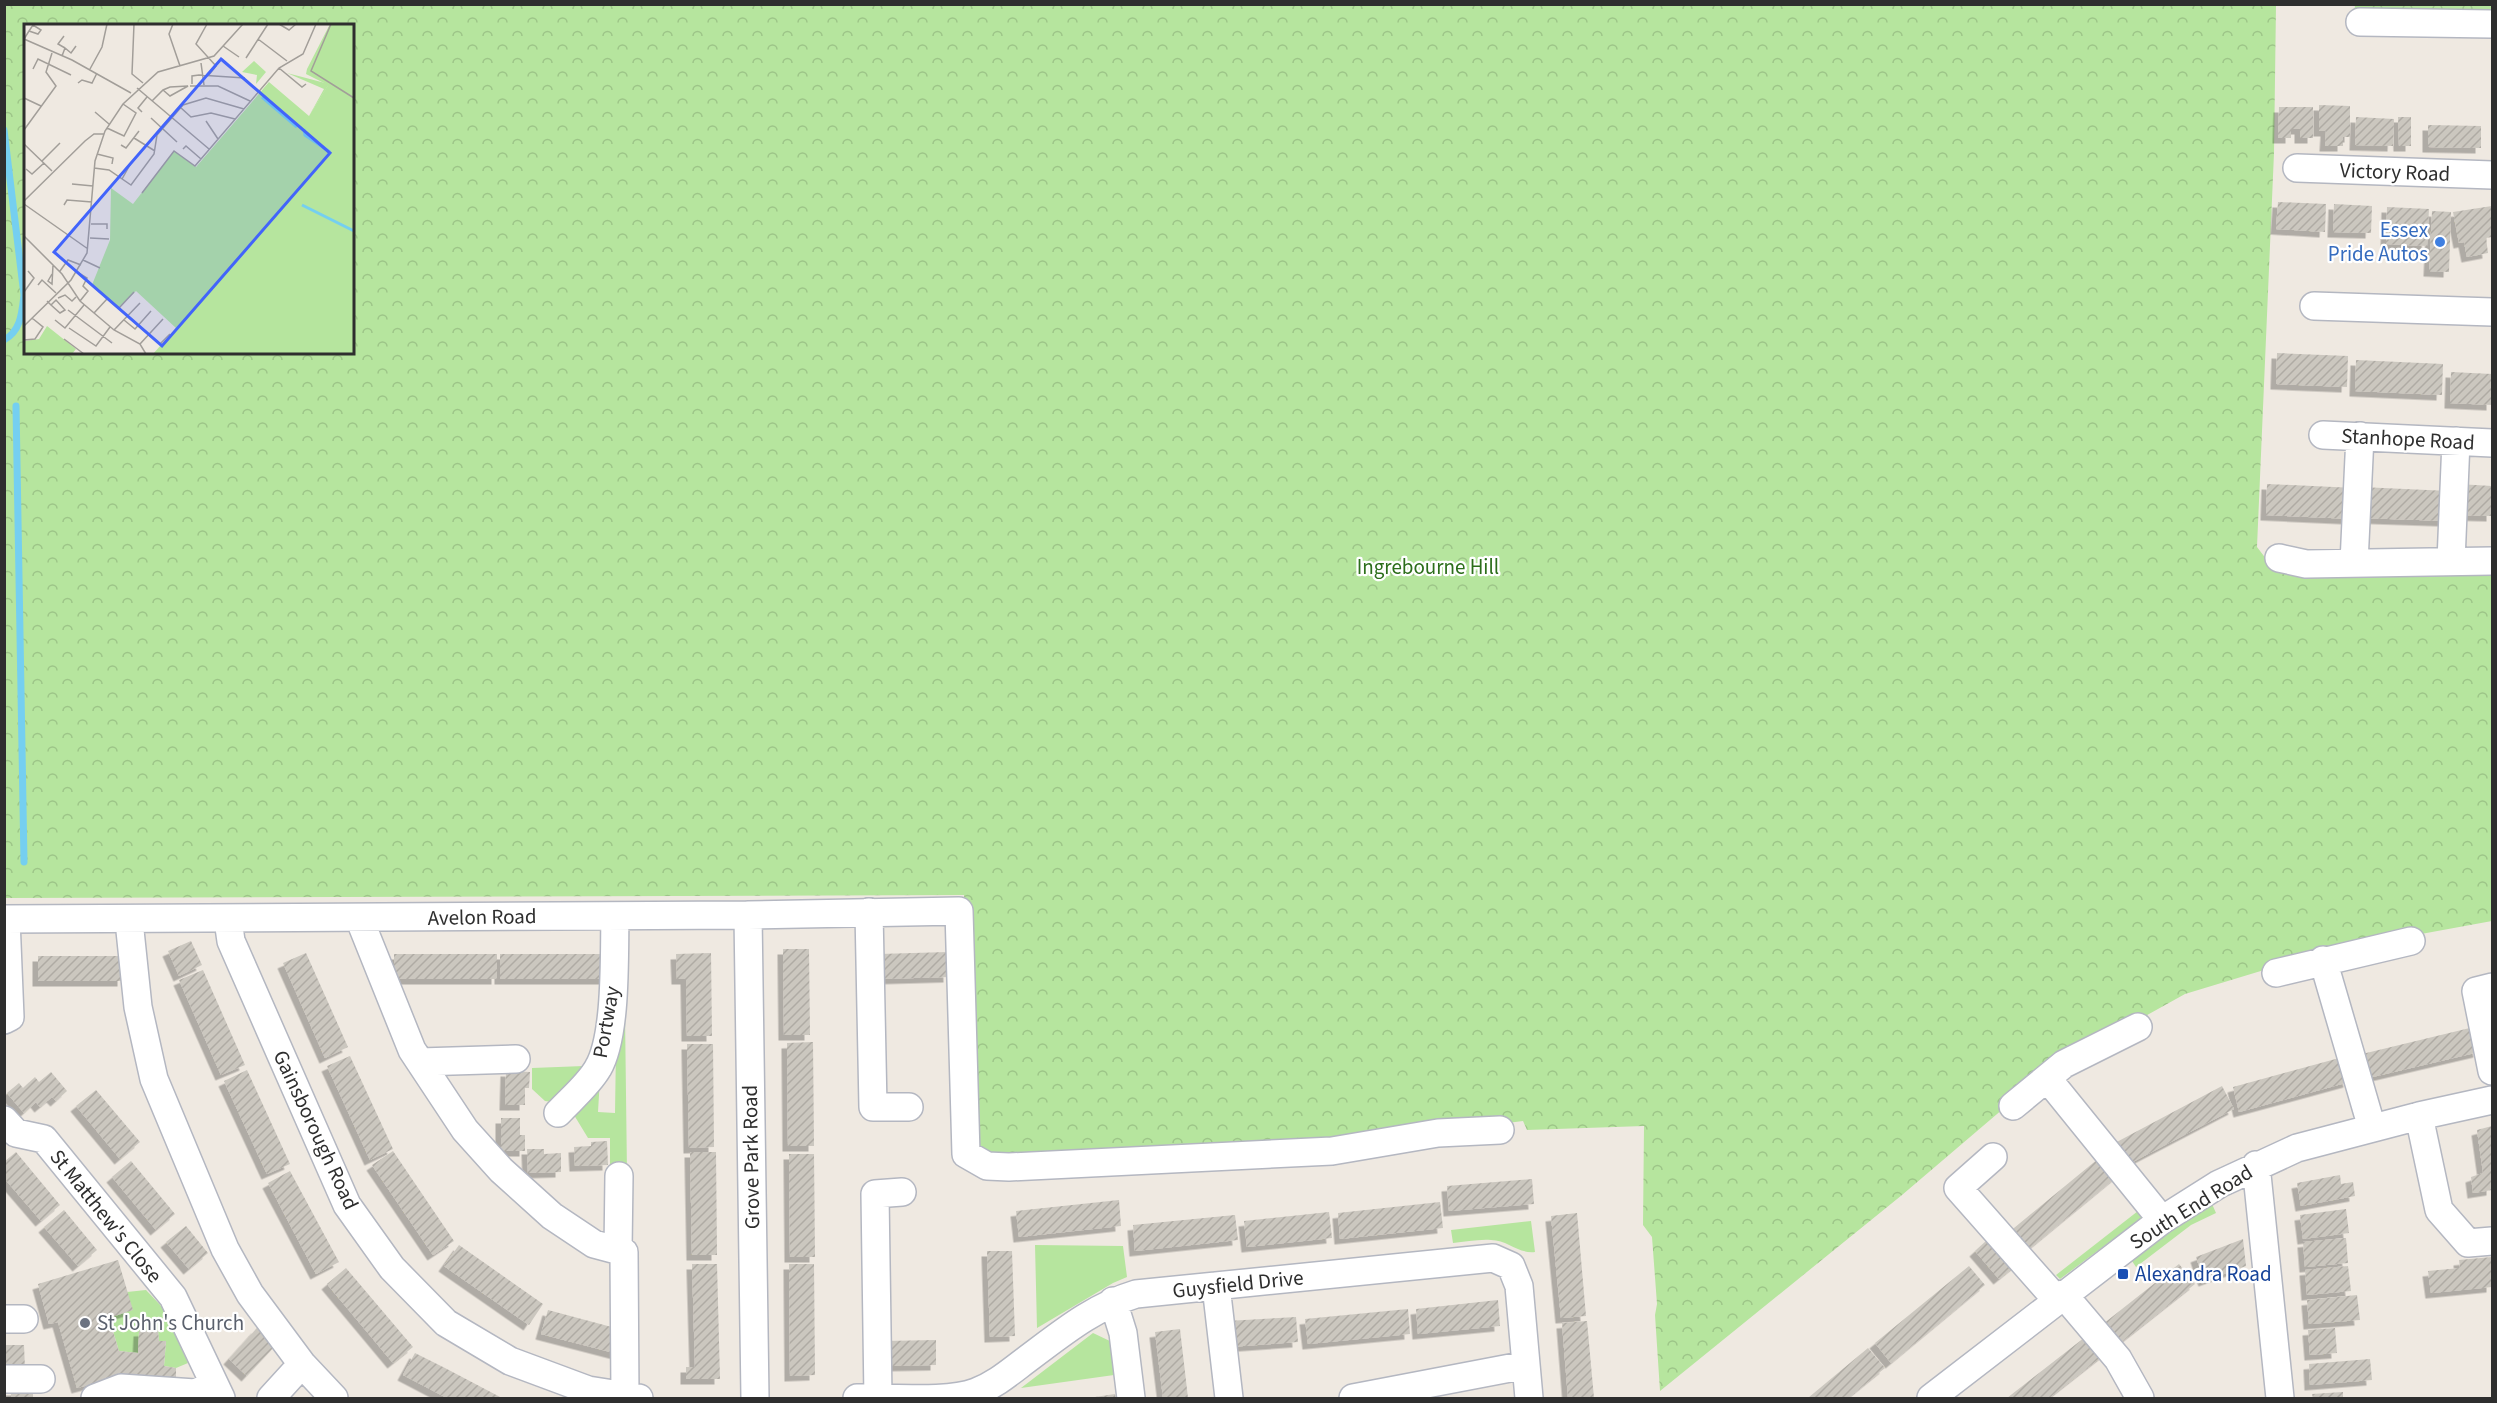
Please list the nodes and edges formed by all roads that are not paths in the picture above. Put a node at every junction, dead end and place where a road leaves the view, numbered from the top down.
1 (2360, 22) dead end
2 (2493, 24) edge
3 (2297, 168) dead end
4 (2493, 176) edge
5 (2313, 306) dead end
6 (2493, 312) edge
7 (2323, 435) dead end
8 (2360, 436) junction
9 (2456, 441) junction
10 (2493, 442) edge
11 (2279, 558) dead end
12 (2451, 561) junction
13 (2492, 561) edge
14 (2354, 563) junction
15 (869, 912) junction
16 (748, 915) junction
17 (615, 916) junction
18 (359, 918) junction
19 (5, 919) edge
20 (228, 920) junction
21 (129, 921) junction
22 (2411, 941) dead end
23 (2323, 960) junction
24 (2276, 973) dead end
25 (2493, 987) edge
26 (4, 1020) edge
27 (2138, 1027) dead end
28 (516, 1059) dead end
29 (420, 1062) junction
30 (2493, 1071) edge
31 (2047, 1078) junction
32 (2493, 1100) edge
33 (2013, 1106) dead end
34 (909, 1107) dead end
35 (558, 1113) dead end
36 (2419, 1116) junction
37 (4, 1120) edge
38 (2372, 1128) junction
39 (1500, 1130) dead end
40 (1993, 1157) dead end
41 (2256, 1165) junction
42 (619, 1176) dead end
43 (903, 1192) dead end
44 (2162, 1220) junction
45 (2493, 1241) edge
46 (618, 1250) junction
47 (1216, 1286) junction
48 (2060, 1297) junction
49 (1113, 1301) junction
50 (302, 1364) junction
51 (1526, 1365) junction
52 (40, 1378) dead end
53 (4, 1380) edge
54 (217, 1392) edge
55 (632, 1397) edge
56 (95, 1398) edge
57 (271, 1398) edge
58 (334, 1398) edge
59 (755, 1398) edge
60 (871, 1398) edge
61 (1131, 1398) edge
62 (1229, 1398) edge
63 (1353, 1398) edge
64 (1523, 1398) edge
65 (1931, 1398) edge
66 (2140, 1398) edge
67 (2280, 1398) edge

1 - 2 street
3 - 4 street, Victory Road
5 - 6 street
7 - 8 street, Stanhope Road
8 - 9 street, Stanhope Road
8 - 14 street
9 - 10 street, Stanhope Road
9 - 12 street
11 - 14 street
12 - 13 street
12 - 14 street
15 - 16 street, Avelon Road
15 - 34 street
15 - 39 street, Avelon Road
16 - 17 street, Avelon Road
16 - 59 street, Grove Park Road
17 - 18 street, Avelon Road
17 - 35 street, Portway
18 - 20 street, Avelon Road
18 - 29 street
19 - 21 street, Avelon Road
19 - 26 street
20 - 21 street, Avelon Road
20 - 55 street, Gainsborough Road
21 - 50 street
22 - 23 street
23 - 24 street
23 - 38 street
25 - 30 street
27 - 31 street
28 - 29 street
29 - 46 street
31 - 33 street
31 - 44 street
32 - 36 street, South End Road
36 - 38 street, South End Road
36 - 45 street
37 - 54 street, St Matthew's Close
38 - 41 street, South End Road
40 - 48 street
41 - 44 street, South End Road
41 - 67 street
42 - 46 street
43 - 60 street
44 - 48 street, South End Road
46 - 55 street
47 - 49 street, Guysfield Drive
47 - 51 street, Guysfield Drive
47 - 62 street
48 - 65 street, South End Road
48 - 66 street
49 - 60 street, Guysfield Drive
49 - 61 street
50 - 57 street
50 - 58 street
51 - 63 street
51 - 64 street, Guysfield Drive
52 - 53 street
54 - 56 street

